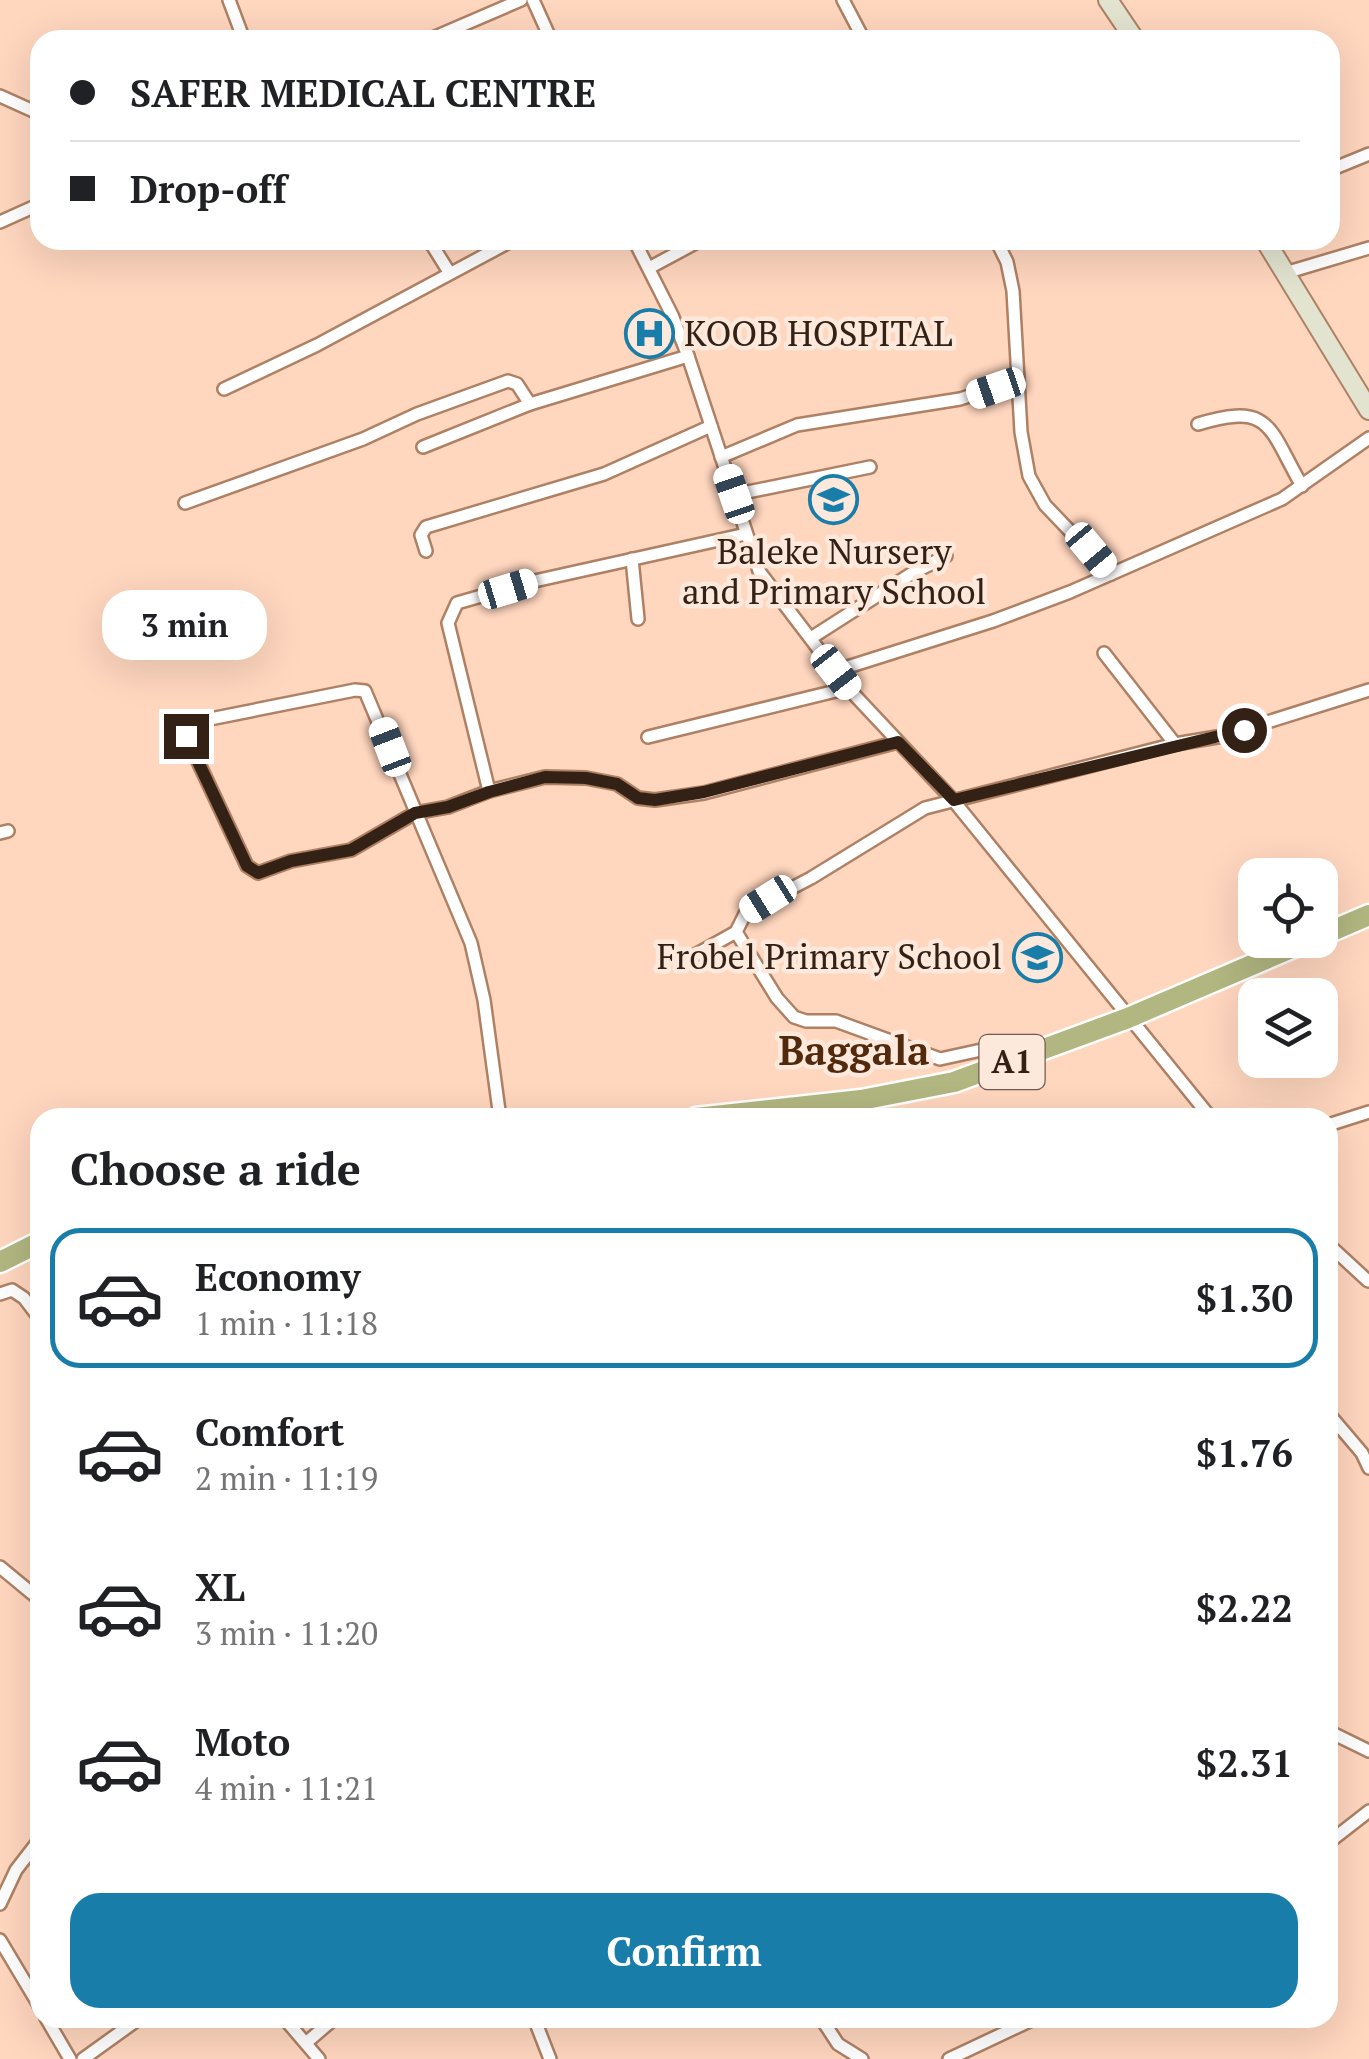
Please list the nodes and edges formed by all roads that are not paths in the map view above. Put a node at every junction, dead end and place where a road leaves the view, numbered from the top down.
1 (229, 0) edge
2 (521, 0) edge
3 (534, 0) edge
4 (843, 0) edge
5 (1108, 0) edge
6 (240, 30) edge
7 (451, 30) edge
8 (548, 30) edge
9 (859, 30) edge
10 (1128, 30) edge
11 (0, 96) edge
12 (30, 110) edge
13 (1369, 154) edge
14 (1340, 166) edge
15 (30, 208) edge
16 (0, 222) edge
17 (1369, 248) edge
18 (435, 250) edge
19 (493, 250) edge
20 (639, 250) edge
21 (682, 250) edge
22 (1001, 250) edge
23 (1271, 250) edge
24 (648, 268) junction
25 (450, 272) junction
26 (1286, 273) junction
27 (688, 356) junction
28 (1018, 380) junction
29 (224, 389) dead end
30 (530, 404) junction
31 (1369, 410) edge
32 (1198, 424) dead end
33 (711, 426) junction
34 (1369, 438) edge
35 (423, 447) dead end
36 (721, 458) junction
37 (870, 468) dead end
38 (1302, 486) junction
39 (734, 494) junction
40 (185, 503) dead end
41 (746, 534) junction
42 (426, 551) dead end
43 (946, 556) dead end
44 (632, 559) junction
45 (1110, 574) junction
46 (638, 619) dead end
47 (811, 638) junction
48 (1104, 653) dead end
49 (836, 672) junction
50 (848, 688) junction
51 (1369, 690) edge
52 (648, 737) dead end
53 (898, 742) junction
54 (1176, 744) junction
55 (489, 792) junction
56 (954, 800) junction
57 (415, 813) junction
58 (1369, 914) edge
59 (1338, 928) edge
60 (736, 932) junction
61 (695, 956) dead end
62 (1268, 958) edge
63 (1128, 1018) junction
64 (1016, 1060) junction
65 (499, 1108) edge
66 (788, 1108) edge
67 (1203, 1108) edge
68 (1369, 1112) edge
69 (1338, 1123) edge
70 (30, 1247) edge
71 (1338, 1253) edge
72 (0, 1262) edge
73 (1368, 1281) edge
74 (0, 1294) edge
75 (30, 1307) edge
76 (1338, 1425) edge
77 (1369, 1468) edge
78 (0, 1567) edge
79 (30, 1592) edge
80 (1338, 1736) edge
81 (1369, 1751) edge
82 (1369, 1811) edge
83 (1338, 1835) edge
84 (30, 1852) edge
85 (0, 1904) edge
86 (0, 1940) edge
87 (30, 1991) edge
88 (52, 2028) edge
89 (126, 2028) edge
90 (293, 2028) edge
91 (324, 2028) edge
92 (538, 2028) edge
93 (825, 2028) edge
94 (1015, 2028) edge
95 (306, 2042) junction
96 (70, 2059) edge
97 (83, 2059) edge
98 (319, 2059) edge
99 (550, 2059) edge
100 (862, 2059) edge
101 (949, 2059) edge

1 - 6 street
2 - 7 street
3 - 8 street
4 - 9 street
5 - 10 main road
11 - 12 street
13 - 14 street
15 - 16 street
17 - 26 street
18 - 25 street
19 - 25 street
20 - 24 street
21 - 24 street
22 - 28 street
23 - 26 main road
24 - 27 street
25 - 29 street
26 - 31 main road
27 - 30 street
27 - 33 street
28 - 36 street
28 - 45 street
30 - 35 street
30 - 40 street
32 - 38 street
33 - 36 street
33 - 42 street
34 - 38 street
36 - 39 street
37 - 39 street
38 - 45 street
39 - 41 street
41 - 44 street
41 - 47 street
43 - 47 street
44 - 46 street
44 - 55 street
45 - 49 street
47 - 49 street
48 - 54 street
49 - 50 street
50 - 52 street
50 - 53 street
51 - 54 street
53 - 55 street
53 - 56 street
54 - 56 street
55 - 57 street
56 - 60 street
56 - 63 street
57 - 57 street
57 - 65 street
58 - 59 highway
60 - 61 street
60 - 64 street
62 - 63 highway, A1
63 - 64 highway, A1
63 - 67 street
64 - 66 highway, A1
68 - 69 street
70 - 72 highway
71 - 73 street
74 - 75 street
76 - 77 street
78 - 79 street
80 - 81 street
82 - 83 street
84 - 85 street
86 - 87 street
88 - 96 street
89 - 97 street
90 - 95 street
91 - 95 street
92 - 99 street
93 - 100 street
94 - 101 street
95 - 98 street

